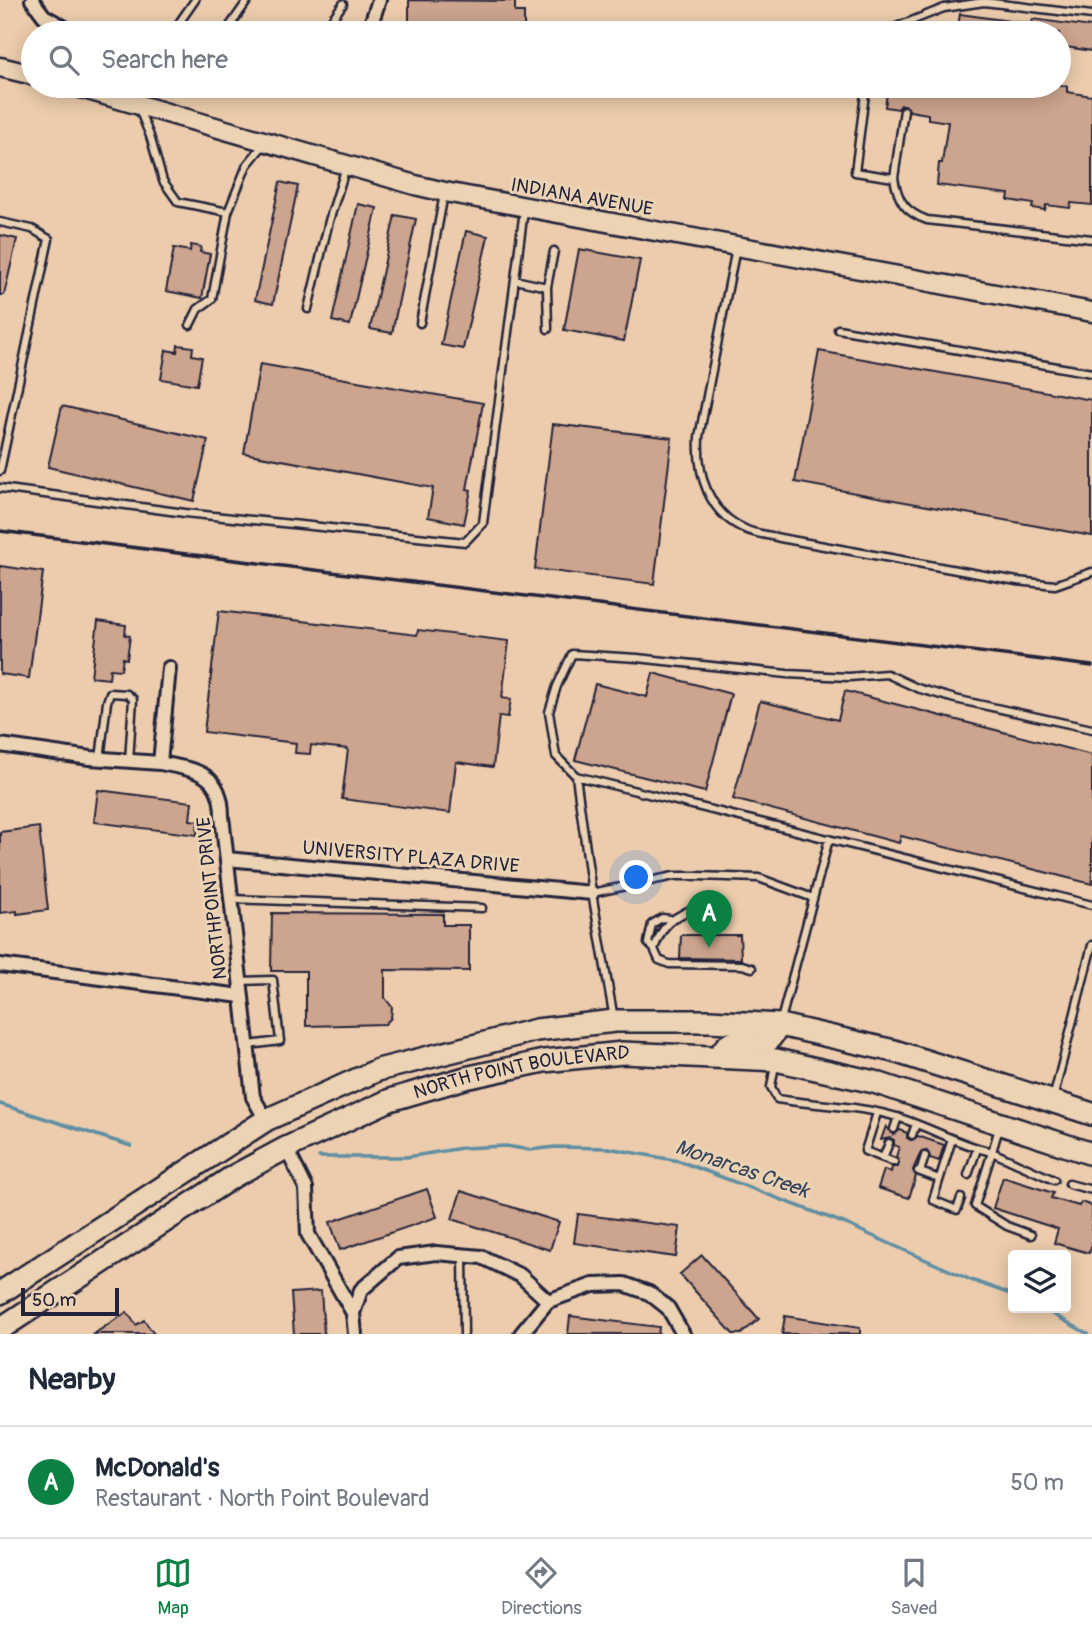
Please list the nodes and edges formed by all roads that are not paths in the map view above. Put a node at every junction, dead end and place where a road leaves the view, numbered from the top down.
1 (32, 0) edge
2 (195, 0) edge
3 (248, 0) edge
4 (376, 1) edge
5 (343, 4) dead end
6 (1092, 15) edge
7 (53, 21) edge
8 (180, 21) edge
9 (233, 21) edge
10 (331, 21) edge
11 (372, 21) edge
12 (912, 21) edge
13 (0, 67) edge
14 (21, 72) edge
15 (115, 98) edge
16 (864, 98) edge
17 (136, 104) junction
18 (904, 110) dead end
19 (266, 142) junction
20 (346, 165) junction
21 (894, 178) junction
22 (444, 192) junction
23 (524, 208) junction
24 (228, 212) junction
25 (0, 222) edge
26 (1092, 239) edge
27 (736, 247) junction
28 (554, 251) dead end
29 (515, 280) junction
30 (547, 288) junction
31 (308, 309) dead end
32 (1092, 312) edge
33 (420, 323) dead end
34 (190, 325) dead end
35 (548, 328) dead end
36 (838, 329) dead end
37 (1092, 373) edge
38 (0, 471) edge
39 (0, 488) edge
40 (1092, 572) edge
41 (169, 668) dead end
42 (1092, 729) edge
43 (0, 745) edge
44 (100, 759) junction
45 (129, 761) junction
46 (160, 764) junction
47 (576, 776) junction
48 (829, 839) junction
49 (226, 859) junction
50 (592, 893) junction
51 (813, 898) junction
52 (231, 899) junction
53 (1092, 905) edge
54 (482, 908) dead end
55 (692, 909) dead end
56 (670, 919) junction
57 (1092, 945) edge
58 (654, 949) junction
59 (0, 965) edge
60 (752, 968) dead end
61 (240, 981) junction
62 (241, 996) junction
63 (615, 1021) junction
64 (780, 1026) junction
65 (836, 1036) junction
66 (249, 1045) junction
67 (720, 1056) junction
68 (776, 1060) junction
69 (394, 1065) junction
70 (1052, 1101) junction
71 (877, 1113) junction
72 (1092, 1114) edge
73 (898, 1117) junction
74 (266, 1120) junction
75 (916, 1124) junction
76 (1000, 1124) junction
77 (894, 1129) dead end
78 (934, 1131) junction
79 (912, 1135) dead end
80 (951, 1139) junction
81 (930, 1141) dead end
82 (889, 1143) dead end
83 (286, 1148) junction
84 (977, 1149) junction
85 (992, 1152) junction
86 (1092, 1154) edge
87 (925, 1156) dead end
88 (883, 1158) junction
89 (894, 1162) dead end
90 (968, 1175) dead end
91 (939, 1179) junction
92 (1054, 1180) dead end
93 (1069, 1184) dead end
94 (1092, 1190) edge
95 (961, 1198) dead end
96 (192, 1204) junction
97 (1031, 1235) dead end
98 (463, 1255) junction
99 (0, 1293) edge
100 (548, 1301) junction
101 (353, 1313) junction
102 (0, 1329) edge
103 (355, 1334) edge
104 (464, 1334) edge
105 (521, 1334) edge
106 (683, 1334) edge

1 - 7 street
2 - 8 lane
3 - 9 lane
4 - 11 street
5 - 10 lane
6 - 12 lane
13 - 14 main road
15 - 17 main road, INDIANA AVENUE
16 - 21 lane
17 - 19 main road, INDIANA AVENUE
17 - 24 lane
18 - 21 lane
19 - 20 main road, INDIANA AVENUE
19 - 24 lane
20 - 22 main road, INDIANA AVENUE
20 - 31 lane
21 - 26 lane
22 - 23 main road, INDIANA AVENUE
22 - 33 lane
23 - 27 main road, INDIANA AVENUE
23 - 29 lane
24 - 34 lane
25 - 38 lane
27 - 32 main road, INDIANA AVENUE
27 - 40 lane
28 - 30 lane
29 - 30 lane
29 - 39 lane
30 - 35 lane
36 - 37 lane
41 - 46 street
42 - 47 lane
43 - 44 street, NORTHPOINT DRIVE
44 - 45 street, NORTHPOINT DRIVE
44 - 45 lane
45 - 46 street, NORTHPOINT DRIVE
46 - 49 street, NORTHPOINT DRIVE
47 - 48 lane
47 - 50 lane
48 - 51 lane
48 - 53 lane
49 - 50 street, UNIVERSITY PLAZA DRIVE
49 - 52 street, NORTHPOINT DRIVE
50 - 51 lane
50 - 63 lane
51 - 64 lane
52 - 54 lane
52 - 61 street, NORTHPOINT DRIVE
55 - 56 lane
56 - 58 lane
56 - 58 lane
57 - 70 lane
58 - 60 lane
59 - 62 street
61 - 62 street, NORTHPOINT DRIVE
61 - 66 lane
62 - 66 street, NORTHPOINT DRIVE
63 - 64 main road, NORTH POINT BOULEVARD
63 - 69 main road, NORTH POINT BOULEVARD
64 - 65 main road, NORTH POINT BOULEVARD
64 - 67 main road
65 - 68 main road
65 - 70 main road, NORTH POINT BOULEVARD
66 - 74 street, NORTHPOINT DRIVE
67 - 68 main road, NORTH POINT BOULEVARD
67 - 83 main road, NORTH POINT BOULEVARD
68 - 71 lane
68 - 76 main road, NORTH POINT BOULEVARD
69 - 74 main road, NORTH POINT BOULEVARD
69 - 83 main road
70 - 72 main road, NORTH POINT BOULEVARD
71 - 73 lane
71 - 88 lane
73 - 75 lane
73 - 77 lane
74 - 96 main road
74 - 99 main road, NORTH POINT BOULEVARD
75 - 78 lane
75 - 79 lane
76 - 85 lane
76 - 86 main road, NORTH POINT BOULEVARD
78 - 80 lane
78 - 81 lane
80 - 84 lane
80 - 91 lane
82 - 88 lane
83 - 96 main road, NORTH POINT BOULEVARD
83 - 101 street
84 - 85 lane
84 - 90 lane
85 - 92 lane
85 - 97 lane
87 - 91 lane
88 - 89 lane
91 - 95 lane
93 - 94 lane
96 - 102 main road, NORTH POINT BOULEVARD
98 - 100 street
98 - 101 street
98 - 104 lane
100 - 105 street
100 - 106 street
101 - 103 street

